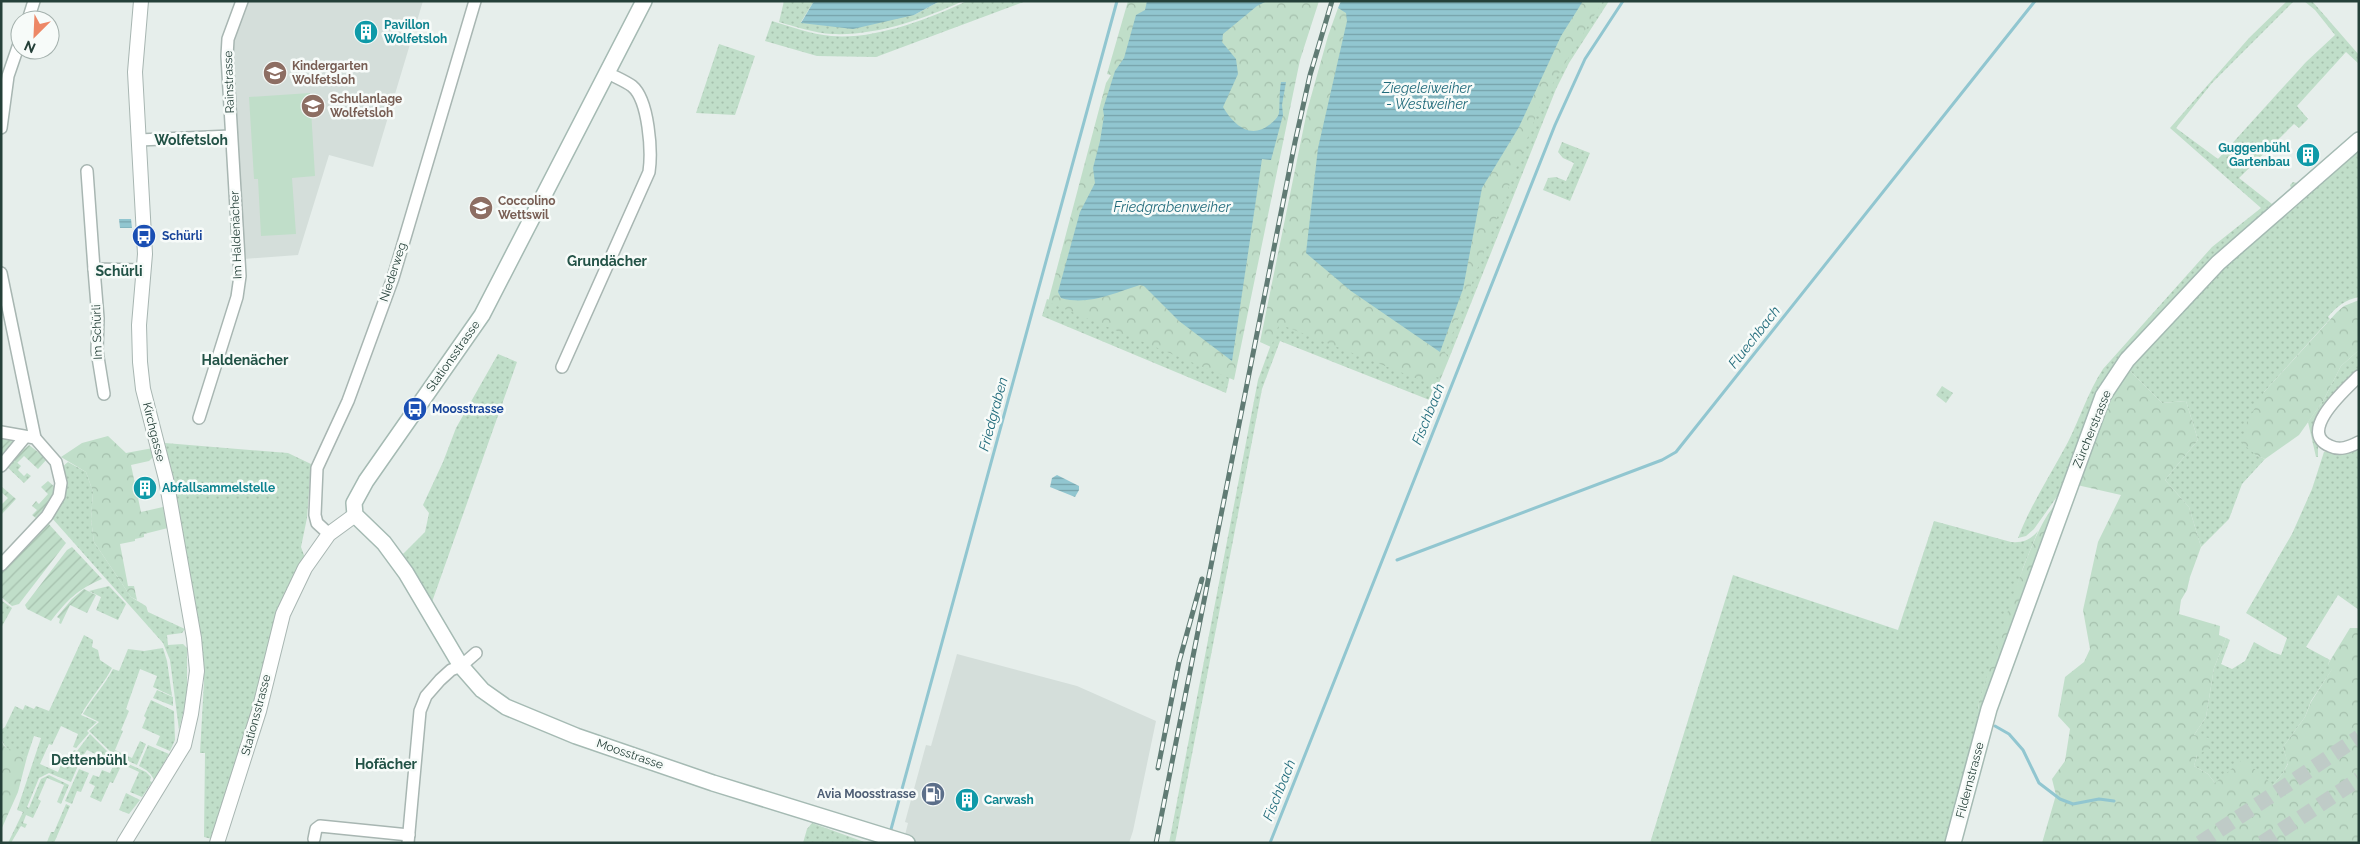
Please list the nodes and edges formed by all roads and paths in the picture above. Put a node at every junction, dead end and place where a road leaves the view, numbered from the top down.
1 (141, 1) edge
2 (242, 1) edge
3 (475, 1) edge
4 (644, 1) edge
5 (13, 60) edge
6 (608, 74) junction
7 (1, 128) edge
8 (231, 136) junction
9 (139, 140) junction
10 (2359, 140) edge
11 (87, 171) dead end
12 (94, 269) junction
13 (144, 270) junction
14 (1, 273) edge
15 (562, 367) dead end
16 (2359, 376) edge
17 (104, 394) dead end
18 (199, 418) dead end
19 (1, 432) edge
20 (30, 438) junction
21 (2359, 442) edge
22 (1, 466) edge
23 (355, 515) junction
24 (329, 534) junction
25 (1, 565) edge
26 (476, 653) dead end
27 (461, 666) junction
28 (1987, 718) joint
29 (408, 839) edge
30 (314, 840) dead end
31 (124, 843) edge
32 (217, 843) edge
33 (907, 843) edge
34 (1953, 843) edge

1 - 9 street, Kirchgasse
2 - 8 street, Rainstrasse
3 - 24 street, Niederweg
4 - 6 main road, Stationsstrasse
5 - 7 street
6 - 15 street
6 - 23 main road, Stationsstrasse
8 - 9 street
8 - 18 street, Im Haldenächer
9 - 13 street, Kirchgasse
10 - 28 main road, Zürcherstrasse
11 - 12 street, Im Schürli
12 - 13 street
12 - 17 street, Im Schürli
13 - 31 street, Kirchgasse
14 - 20 street
16 - 21 street
19 - 20 street
20 - 22 street
20 - 25 street
23 - 24 street, Stationsstrasse
23 - 27 main road, Moosstrasse
24 - 32 street, Stationsstrasse
26 - 27 street
27 - 29 street
27 - 33 main road, Moosstrasse
28 - 34 main road, Fildernstrasse
29 - 30 street

